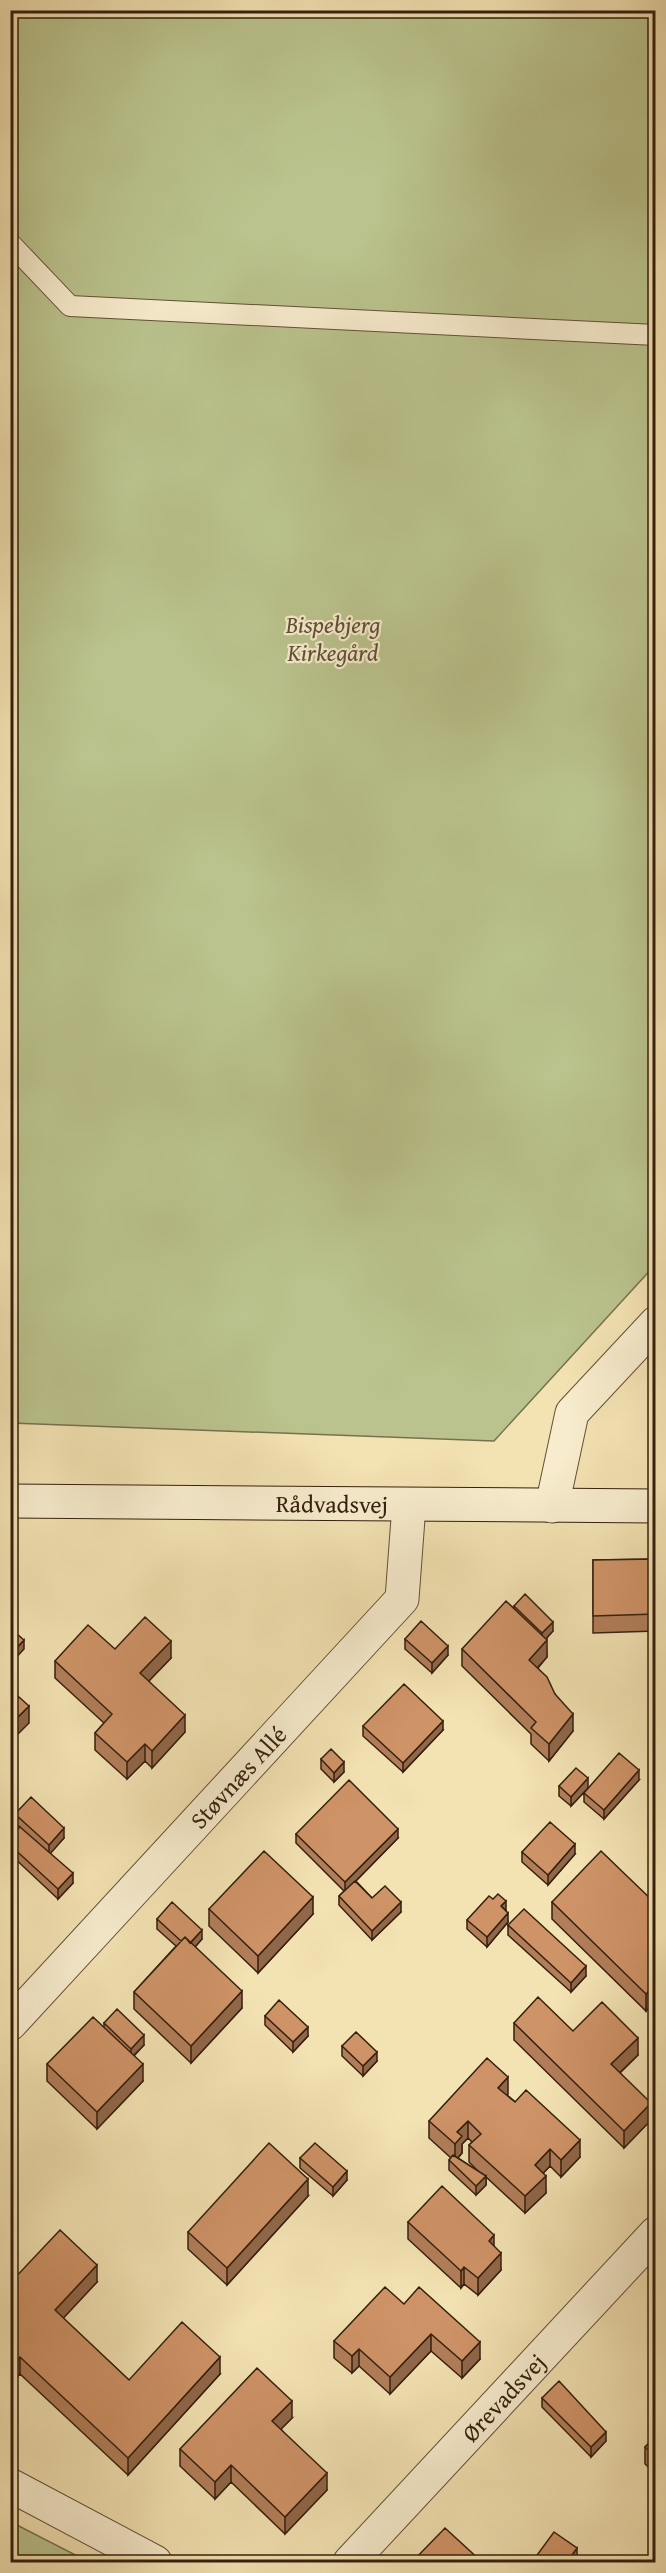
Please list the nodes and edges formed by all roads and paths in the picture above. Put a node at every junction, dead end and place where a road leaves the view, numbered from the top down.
1 (10, 243) edge
2 (656, 335) edge
3 (656, 1323) edge
4 (10, 1501) edge
5 (409, 1505) junction
6 (552, 1506) junction
7 (656, 1506) edge
8 (10, 2024) edge
9 (656, 2233) edge
10 (10, 2485) edge
11 (155, 2562) edge
12 (350, 2562) edge

1 - 2 lane
3 - 6 street
4 - 5 street, Rådvadsvej
5 - 6 street, Rådvadsvej
5 - 8 street, Støvnæs Allé
6 - 7 street, Rådvadsvej
9 - 12 street, Ørevadsvej
10 - 11 street

